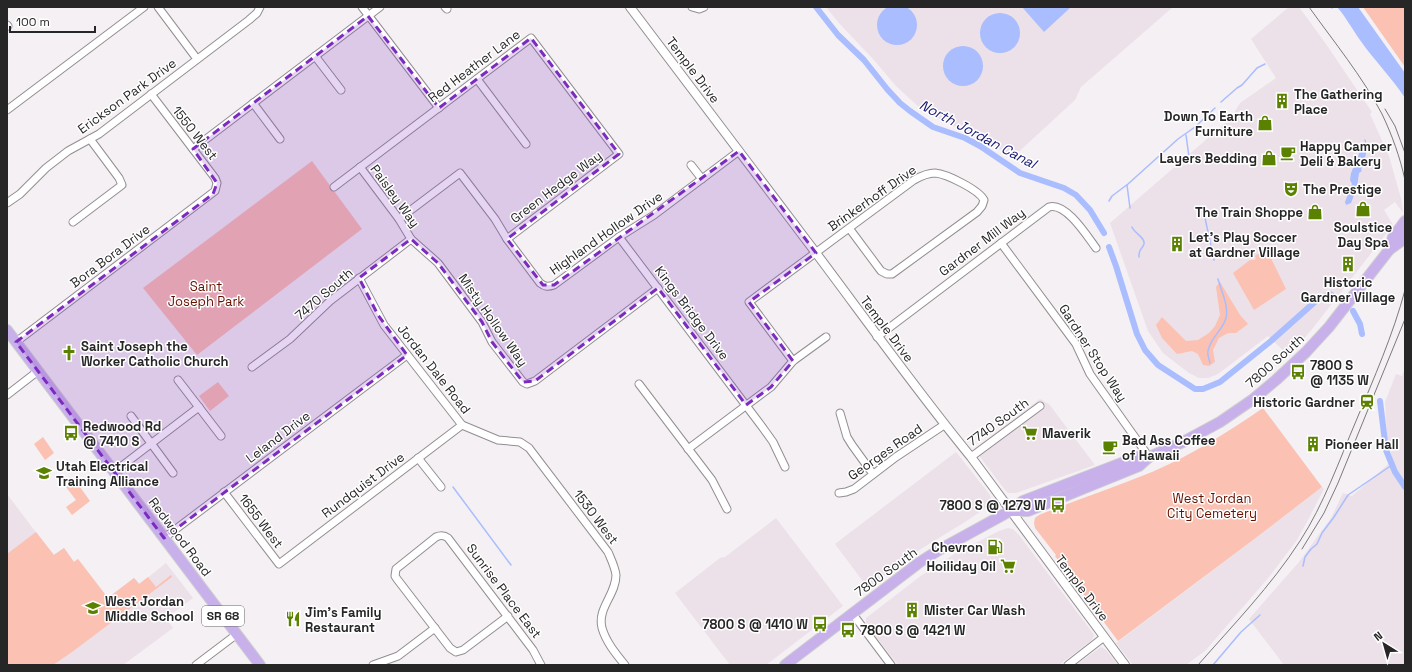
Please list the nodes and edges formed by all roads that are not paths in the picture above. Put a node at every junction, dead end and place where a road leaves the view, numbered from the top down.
1 (144, 7) edge
2 (158, 7) edge
3 (362, 7) edge
4 (380, 7) edge
5 (630, 7) edge
6 (692, 7) edge
7 (704, 7) edge
8 (261, 8) edge
9 (368, 16) junction
10 (315, 56) junction
11 (197, 59) junction
12 (477, 79) junction
13 (341, 90) dead end
14 (151, 94) junction
15 (253, 103) junction
16 (439, 108) junction
17 (7, 110) edge
18 (90, 139) junction
19 (280, 139) dead end
20 (526, 144) dead end
21 (193, 148) junction
22 (739, 151) junction
23 (619, 154) joint
24 (691, 165) dead end
25 (360, 167) junction
26 (702, 179) junction
27 (217, 187) joint
28 (334, 187) dead end
29 (7, 204) edge
30 (399, 220) junction
31 (1405, 221) edge
32 (74, 222) dead end
33 (850, 228) junction
34 (1405, 236) edge
35 (618, 237) junction
36 (411, 239) junction
37 (507, 239) junction
38 (1001, 243) junction
39 (1096, 248) dead end
40 (1389, 250) junction
41 (816, 253) junction
42 (359, 278) junction
43 (658, 288) junction
44 (7, 330) edge
45 (877, 336) junction
46 (826, 337) dead end
47 (16, 342) junction
48 (407, 355) junction
49 (793, 361) junction
50 (252, 367) dead end
51 (38, 371) junction
52 (178, 380) dead end
53 (639, 384) dead end
54 (7, 395) edge
55 (746, 405) junction
56 (1040, 406) dead end
57 (200, 408) junction
58 (840, 413) dead end
59 (131, 416) dead end
60 (462, 425) junction
61 (944, 425) junction
62 (221, 436) dead end
63 (515, 441) joint
64 (152, 444) junction
65 (688, 449) junction
66 (971, 457) junction
67 (1150, 457) junction
68 (418, 458) junction
69 (785, 467) dead end
70 (114, 472) junction
71 (173, 473) dead end
72 (873, 474) junction
73 (441, 487) dead end
74 (224, 492) junction
75 (838, 493) dead end
76 (727, 509) dead end
77 (1010, 511) junction
78 (164, 538) junction
79 (279, 564) joint
80 (852, 613) junction
81 (508, 616) junction
82 (435, 628) junction
83 (237, 634) junction
84 (1104, 637) junction
85 (196, 665) edge
86 (260, 665) edge
87 (373, 665) edge
88 (541, 665) edge
89 (625, 665) edge
90 (785, 665) edge
91 (891, 665) edge
92 (1068, 665) edge
93 (1126, 665) edge

1 - 17 street
2 - 11 street
3 - 9 street
4 - 9 street
5 - 22 street, Temple Drive
6 - 7 street
8 - 11 street, Erickson Park Drive
9 - 10 street
9 - 16 street
10 - 13 street
10 - 15 street
11 - 14 street, Erickson Park Drive
12 - 16 street, Red Heather Lane
12 - 20 street
12 - 23 street, Red Heather Lane
14 - 18 street, Erickson Park Drive
14 - 21 street, 1550 West
15 - 19 street
15 - 21 street
16 - 25 street, Red Heather Lane
18 - 29 street, Erickson Park Drive
18 - 32 street
21 - 27 street, 1550 West
22 - 26 street, Highland Hollow Drive
22 - 41 street, Temple Drive
23 - 37 street, Green Hedge Way
24 - 26 street
25 - 28 street, Red Heather Lane
25 - 30 street, Paisley Way
26 - 35 street, Highland Hollow Drive
27 - 47 street, Bora Bora Drive
30 - 36 street, Paisley Way
30 - 37 street, Highland Hollow Drive
31 - 40 main road, 7800 South
33 - 33 street, Brinkerhoff Drive
33 - 41 street, Brinkerhoff Drive
34 - 40 main road, 7800 South
35 - 37 street, Highland Hollow Drive
35 - 43 street, Kings Bridge Drive
36 - 42 street, 7470 South
36 - 43 street, Misty Hollow Way
38 - 39 street, Gardner Mill Way
38 - 45 street, Gardner Mill Way
38 - 67 street, Gardner Stop Way
40 - 67 main road, 7800 South
41 - 45 street, Temple Drive
41 - 49 street, Brinkerhoff Drive
42 - 48 street, Jordan Dale Road
42 - 50 street, 7470 South
43 - 55 street, Kings Bridge Drive
44 - 47 main road, Redwood Road / SR 68
45 - 61 street, Temple Drive
46 - 49 street
47 - 51 main road, Redwood Road / SR 68
48 - 60 street, Jordan Dale Road
48 - 74 street, Leland Drive
49 - 55 street
51 - 54 street
51 - 70 main road, Redwood Road / SR 68
52 - 57 street
53 - 65 street
55 - 65 street
55 - 69 street, Kings Bridge Drive
56 - 66 street, 7740 South
57 - 62 street
57 - 64 street
58 - 72 street
59 - 64 street
60 - 63 street, Jordan Dale Road
60 - 68 street, Rundquist Drive
61 - 66 street, Temple Drive
61 - 72 street, Georges Road
63 - 89 street, 1530 West
64 - 70 street
64 - 71 street
65 - 76 street
66 - 77 street, Temple Drive
67 - 77 main road, 7800 South
68 - 73 street
68 - 79 street, Rundquist Drive
70 - 78 main road, Redwood Road / SR 68
72 - 75 street, Georges Road
74 - 78 street, Leland Drive
74 - 79 street, 1655 West
77 - 80 main road, 7800 South
77 - 84 street, Temple Drive
78 - 83 main road, Redwood Road / SR 68
80 - 90 main road, 7800 South
80 - 91 street
81 - 82 street
81 - 82 street, Sunrise Place East
81 - 88 street, Sunrise Place East
82 - 87 street
83 - 85 street
83 - 86 main road, Redwood Road / SR 68
84 - 92 street
84 - 93 street, Temple Drive

